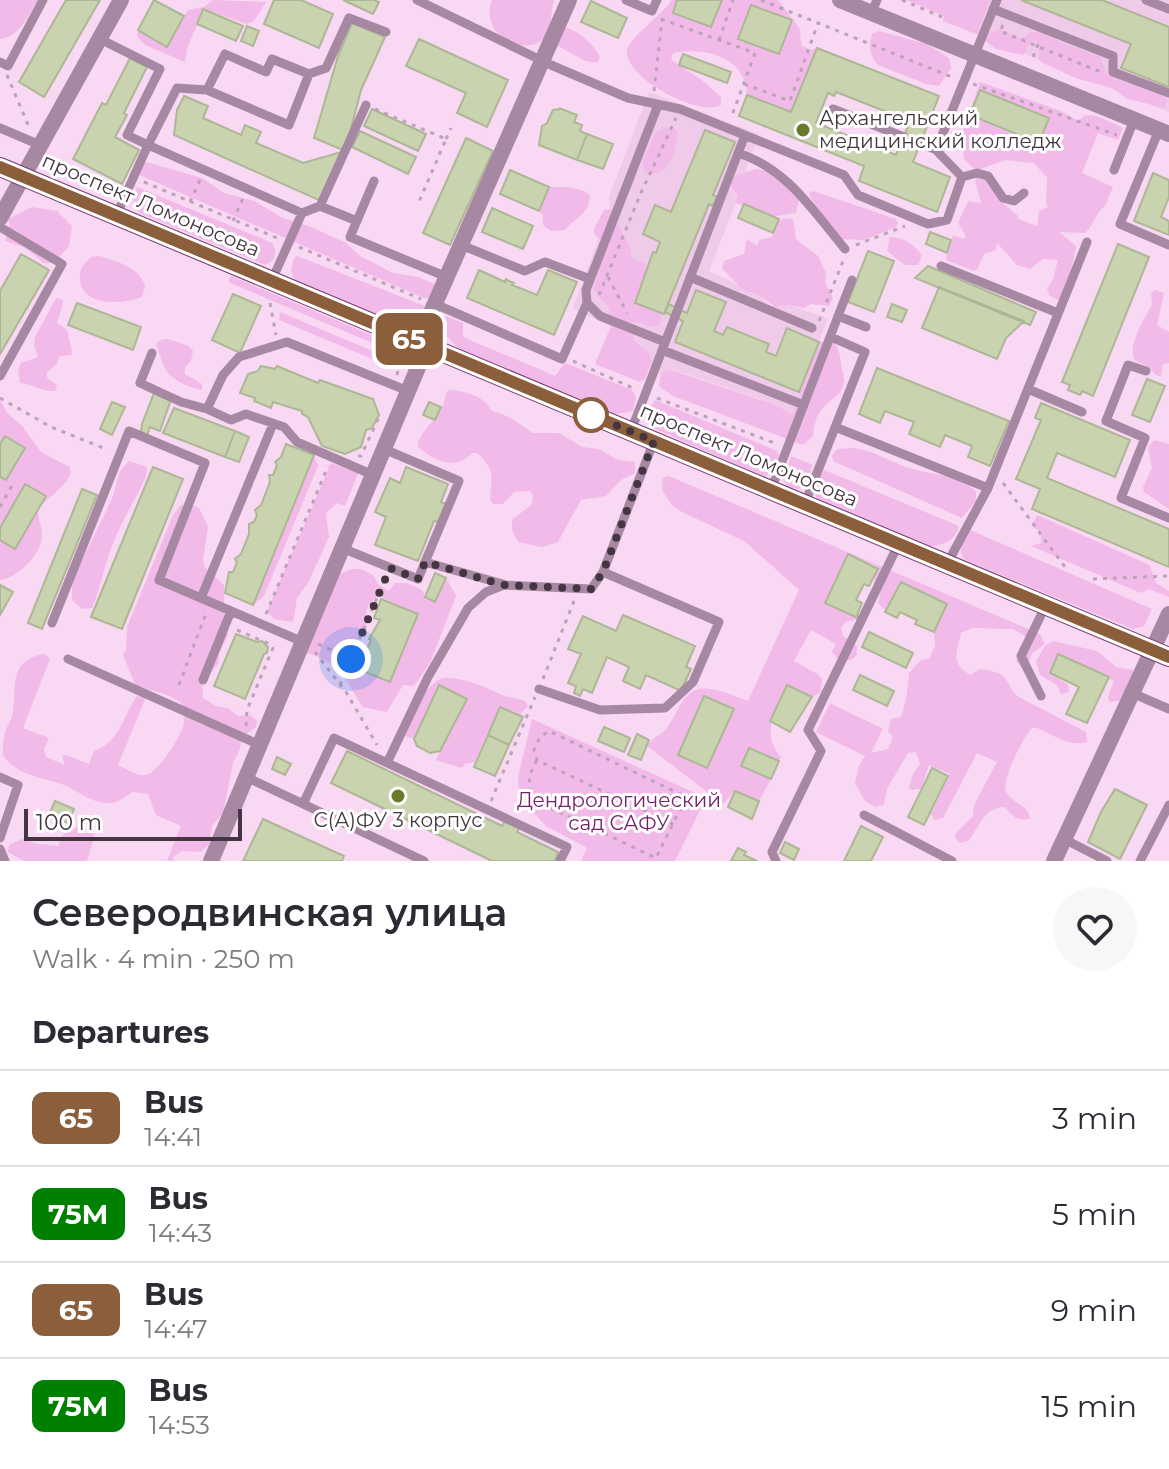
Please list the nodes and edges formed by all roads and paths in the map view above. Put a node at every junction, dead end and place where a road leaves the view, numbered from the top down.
1 (43, 0) edge
2 (121, 0) edge
3 (417, 0) edge
4 (569, 0) edge
5 (626, 0) edge
6 (657, 0) edge
7 (733, 0) edge
8 (840, 0) edge
9 (902, 0) edge
10 (1146, 0) edge
11 (912, 2) edge
12 (995, 4) edge
13 (874, 6) edge
14 (1169, 9) edge
15 (652, 11) junction
16 (1007, 14) junction
17 (942, 17) dead end
18 (662, 20) junction
19 (818, 23) dead end
20 (1044, 29) junction
21 (386, 32) dead end
22 (100, 39) junction
23 (719, 40) junction
24 (1037, 46) junction
25 (975, 55) junction
26 (1033, 57) dead end
27 (543, 61) junction
28 (1, 63) edge
29 (1113, 72) junction
30 (309, 74) junction
31 (744, 84) junction
32 (207, 90) junction
33 (1169, 93) edge
34 (655, 104) junction
35 (366, 105) joint
36 (680, 109) junction
37 (833, 109) dead end
38 (1134, 120) junction
39 (0, 128) edge
40 (451, 128) dead end
41 (727, 128) junction
42 (22, 131) dead end
43 (1164, 132) edge
44 (745, 135) junction
45 (904, 137) dead end
46 (446, 139) junction
47 (920, 143) dead end
48 (40, 145) junction
49 (148, 145) junction
50 (936, 150) junction
51 (738, 153) junction
52 (0, 167) edge
53 (1114, 170) dead end
54 (205, 171) junction
55 (23, 177) junction
56 (962, 177) junction
57 (374, 181) dead end
58 (246, 189) junction
59 (1024, 193) dead end
60 (190, 202) dead end
61 (418, 204) dead end
62 (320, 206) junction
63 (302, 213) junction
64 (116, 216) junction
65 (0, 218) edge
66 (919, 220) junction
67 (233, 221) dead end
68 (357, 221) junction
69 (0, 227) edge
70 (1087, 242) dead end
71 (461, 245) junction
72 (1169, 245) edge
73 (845, 249) junction
74 (941, 266) dead end
75 (607, 276) junction
76 (447, 277) junction
77 (690, 277) junction
78 (590, 279) junction
79 (852, 280) dead end
80 (272, 281) junction
81 (270, 303) dead end
82 (435, 304) junction
83 (590, 306) junction
84 (1058, 313) junction
85 (838, 316) junction
86 (866, 327) dead end
87 (812, 328) joint
88 (636, 331) junction
89 (831, 337) junction
90 (422, 344) junction
91 (278, 345) junction
92 (664, 346) junction
93 (566, 349) junction
94 (152, 353) dead end
95 (401, 359) dead end
96 (1146, 371) dead end
97 (0, 376) edge
98 (401, 388) junction
99 (1028, 389) junction
100 (646, 393) junction
101 (0, 398) edge
102 (804, 405) junction
103 (207, 409) junction
104 (1082, 412) dead end
105 (381, 413) dead end
106 (273, 424) junction
107 (835, 427) junction
108 (631, 431) junction
109 (654, 441) junction
110 (787, 448) junction
111 (384, 449) junction
112 (120, 454) junction
113 (332, 457) junction
114 (995, 473) junction
115 (373, 475) junction
116 (14, 482) dead end
117 (988, 488) junction
118 (771, 490) junction
119 (804, 504) junction
120 (0, 507) edge
121 (1169, 518) edge
122 (899, 543) junction
123 (342, 548) junction
124 (425, 562) junction
125 (947, 564) junction
126 (1065, 567) dead end
127 (390, 568) junction
128 (603, 572) junction
129 (1169, 576) edge
130 (1093, 579) dead end
131 (504, 585) junction
132 (580, 589) junction
133 (206, 600) junction
134 (1046, 605) junction
135 (231, 611) junction
136 (1169, 614) edge
137 (52, 623) dead end
138 (225, 625) junction
139 (261, 625) junction
140 (279, 633) junction
141 (304, 640) junction
142 (274, 646) junction
143 (1161, 653) edge
144 (68, 659) dead end
145 (351, 659) junction
146 (203, 680) dead end
147 (179, 685) dead end
148 (340, 685) junction
149 (539, 689) junction
150 (1132, 693) junction
151 (1041, 696) dead end
152 (1169, 709) edge
153 (253, 742) junction
154 (537, 760) junction
155 (387, 763) junction
156 (0, 777) edge
157 (246, 777) junction
158 (303, 804) junction
159 (1169, 805) edge
160 (488, 808) junction
161 (864, 815) dead end
162 (673, 824) junction
163 (0, 838) edge
164 (1064, 839) junction
165 (0, 849) edge
166 (655, 860) edge
167 (5, 861) edge
168 (211, 861) edge
169 (424, 861) edge
170 (560, 861) edge
171 (776, 861) edge
172 (952, 861) edge
173 (1054, 861) edge
174 (1107, 861) edge
175 (1140, 861) edge

1 - 28 lane
2 - 22 street
3 - 27 lane
4 - 27 street
5 - 15 lane
6 - 15 lane
7 - 23 path
8 - 13 street
9 - 11 path
10 - 14 lane
11 - 17 path
12 - 16 lane
12 - 25 lane
13 - 25 street
15 - 18 path
16 - 20 lane
16 - 24 path
18 - 23 path
18 - 34 path
19 - 31 path
20 - 24 path
20 - 29 lane
21 - 30 lane
22 - 48 street
22 - 49 lane
23 - 31 path
24 - 26 path
24 - 29 path
25 - 38 street
25 - 50 lane
27 - 34 lane
27 - 71 street
28 - 42 path
29 - 33 lane
30 - 32 lane
30 - 32 lane
31 - 41 path
32 - 49 lane
34 - 36 lane
34 - 78 lane
35 - 46 path
35 - 62 lane
36 - 41 lane
36 - 75 path
37 - 45 lane
38 - 43 street
38 - 53 lane
39 - 48 lane
40 - 46 path
41 - 44 lane
43 - 72 lane
44 - 51 lane
44 - 66 lane
46 - 61 path
47 - 50 lane
48 - 55 street
49 - 54 lane
49 - 64 lane
50 - 56 lane
51 - 73 lane
51 - 77 lane
52 - 55 main road, проспект Ломоносова
54 - 58 lane
54 - 60 path
55 - 64 main road, проспект Ломоносова
55 - 65 street
56 - 59 lane
56 - 66 lane
57 - 68 lane
58 - 63 lane
58 - 67 path
62 - 63 lane
62 - 68 lane
63 - 80 lane
64 - 80 main road, проспект Ломоносова
66 - 73 path
68 - 76 lane
69 - 97 lane
70 - 84 lane
71 - 76 street
71 - 78 lane
73 - 87 path
74 - 84 lane
75 - 83 path
75 - 88 path
76 - 82 street
77 - 87 lane
77 - 92 lane
78 - 83 lane
79 - 85 lane
80 - 90 main road, проспект Ломоносова
81 - 91 path
82 - 90 street
82 - 93 lane
83 - 88 lane
83 - 93 lane
84 - 99 lane
85 - 86 lane
85 - 89 lane
88 - 92 lane
89 - 102 lane
89 - 107 lane
90 - 98 street
90 - 108 main road, проспект Ломоносова
91 - 98 lane
91 - 103 lane
92 - 100 lane
92 - 102 lane
93 - 100 path
94 - 103 lane
95 - 98 path
96 - 121 lane
98 - 111 street
99 - 104 lane
99 - 114 lane
100 - 108 lane
100 - 110 path
101 - 112 path
102 - 110 lane
103 - 106 lane
105 - 113 path
106 - 113 lane
106 - 133 lane
107 - 117 lane
107 - 119 lane
108 - 109 main road, проспект Ломоносова
109 - 118 main road, проспект Ломоносова
109 - 128 lane
110 - 118 lane
111 - 115 street
111 - 124 lane
112 - 133 lane
112 - 137 lane
113 - 115 lane
113 - 139 path
114 - 117 lane
114 - 126 path
115 - 123 street
116 - 120 path
117 - 125 lane
118 - 119 main road, проспект Ломоносова
119 - 122 main road, проспект Ломоносова
122 - 125 main road, проспект Ломоносова
122 - 171 lane
123 - 127 lane
123 - 141 street
124 - 127 lane
124 - 131 lane
125 - 134 main road, проспект Ломоносова
127 - 145 path
128 - 132 lane
128 - 149 lane
129 - 130 path
131 - 132 lane
131 - 155 lane
132 - 149 path
133 - 135 lane
133 - 147 path
134 - 143 main road, проспект Ломоносова
134 - 151 lane
135 - 138 lane
135 - 139 lane
136 - 143 street
138 - 142 path
138 - 146 lane
139 - 140 lane
140 - 141 lane
140 - 142 path
141 - 145 path
141 - 148 path
141 - 153 street
142 - 153 path
143 - 150 street
144 - 153 lane
145 - 148 path
148 - 155 path
149 - 160 path
150 - 152 lane
150 - 164 street
153 - 157 street
154 - 162 path
154 - 162 path
154 - 166 path
155 - 158 lane
155 - 160 lane
156 - 163 lane
157 - 158 lane
157 - 168 street
158 - 169 lane
159 - 175 lane
160 - 170 lane
161 - 172 lane
162 - 166 path
164 - 173 street
164 - 174 lane
165 - 167 lane

